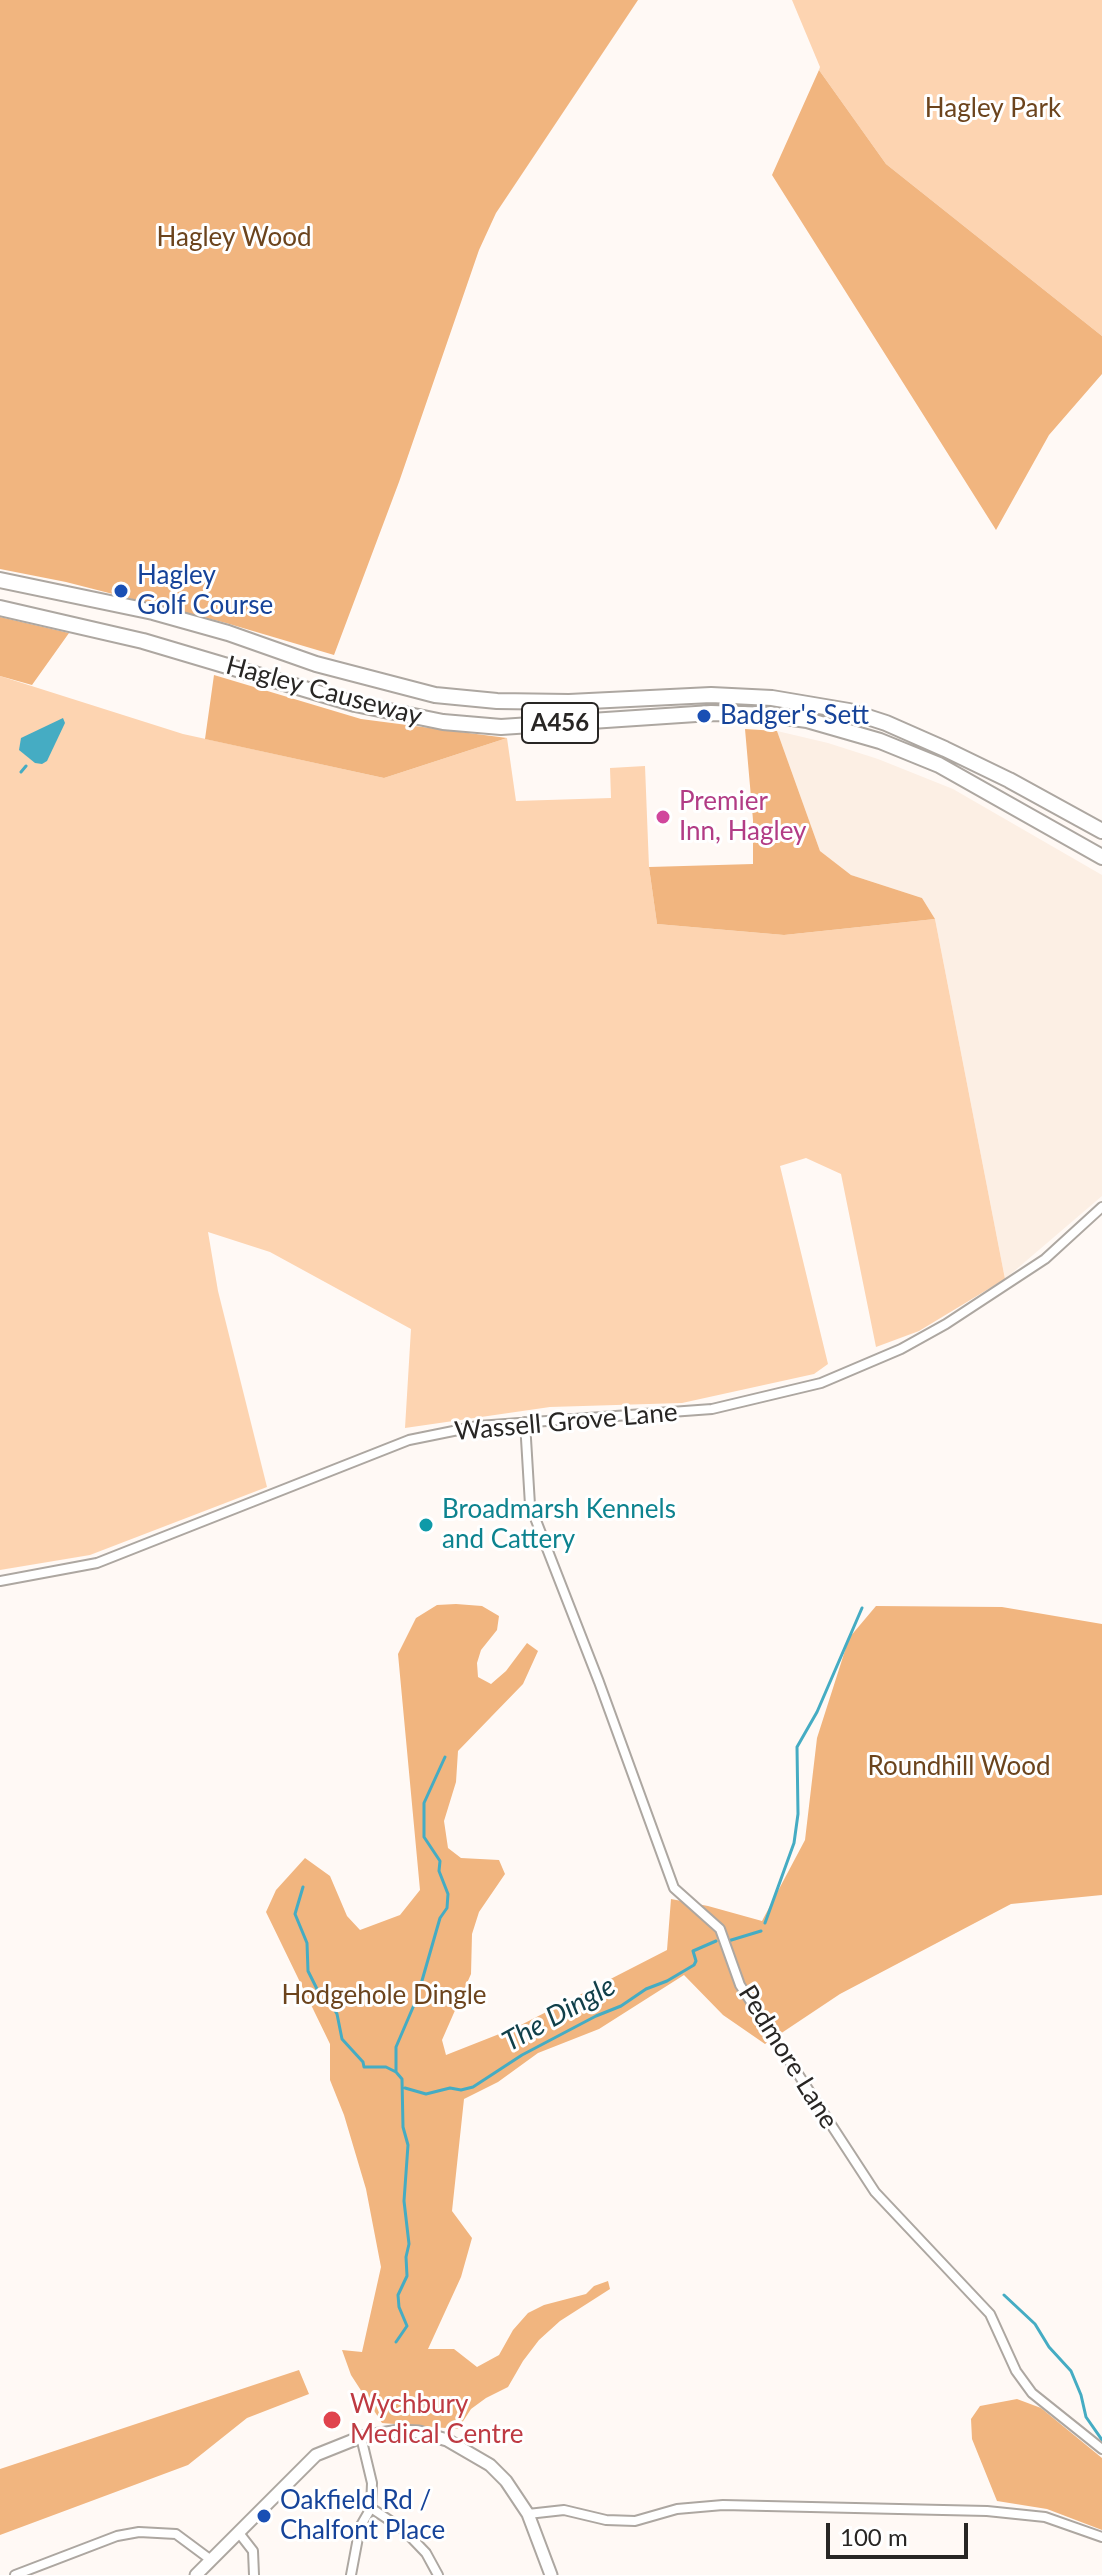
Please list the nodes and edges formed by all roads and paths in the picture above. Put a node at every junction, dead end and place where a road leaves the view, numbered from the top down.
1 (0, 580) edge
2 (0, 608) edge
3 (1102, 831) edge
4 (1102, 857) edge
5 (1102, 1207) edge
6 (525, 1422) junction
7 (0, 1581) edge
8 (361, 2437) junction
9 (1102, 2449) edge
10 (371, 2508) junction
11 (528, 2514) junction
12 (239, 2533) junction
13 (1102, 2537) edge
14 (211, 2560) junction
15 (15, 2575) edge
16 (196, 2575) edge
17 (254, 2575) edge
18 (351, 2575) edge
19 (438, 2575) edge
20 (551, 2575) edge

1 - 3 highway, Hagley Causeway / A456
2 - 4 highway, Hagley Causeway / A456
5 - 6 street, Wassell Grove Lane
6 - 7 street, Wassell Grove Lane
6 - 9 street, Pedmore Lane
8 - 10 street
8 - 11 street
8 - 12 street
10 - 18 street
10 - 19 street
11 - 13 street
11 - 20 street
12 - 14 street
12 - 17 street
14 - 15 street
14 - 16 street

